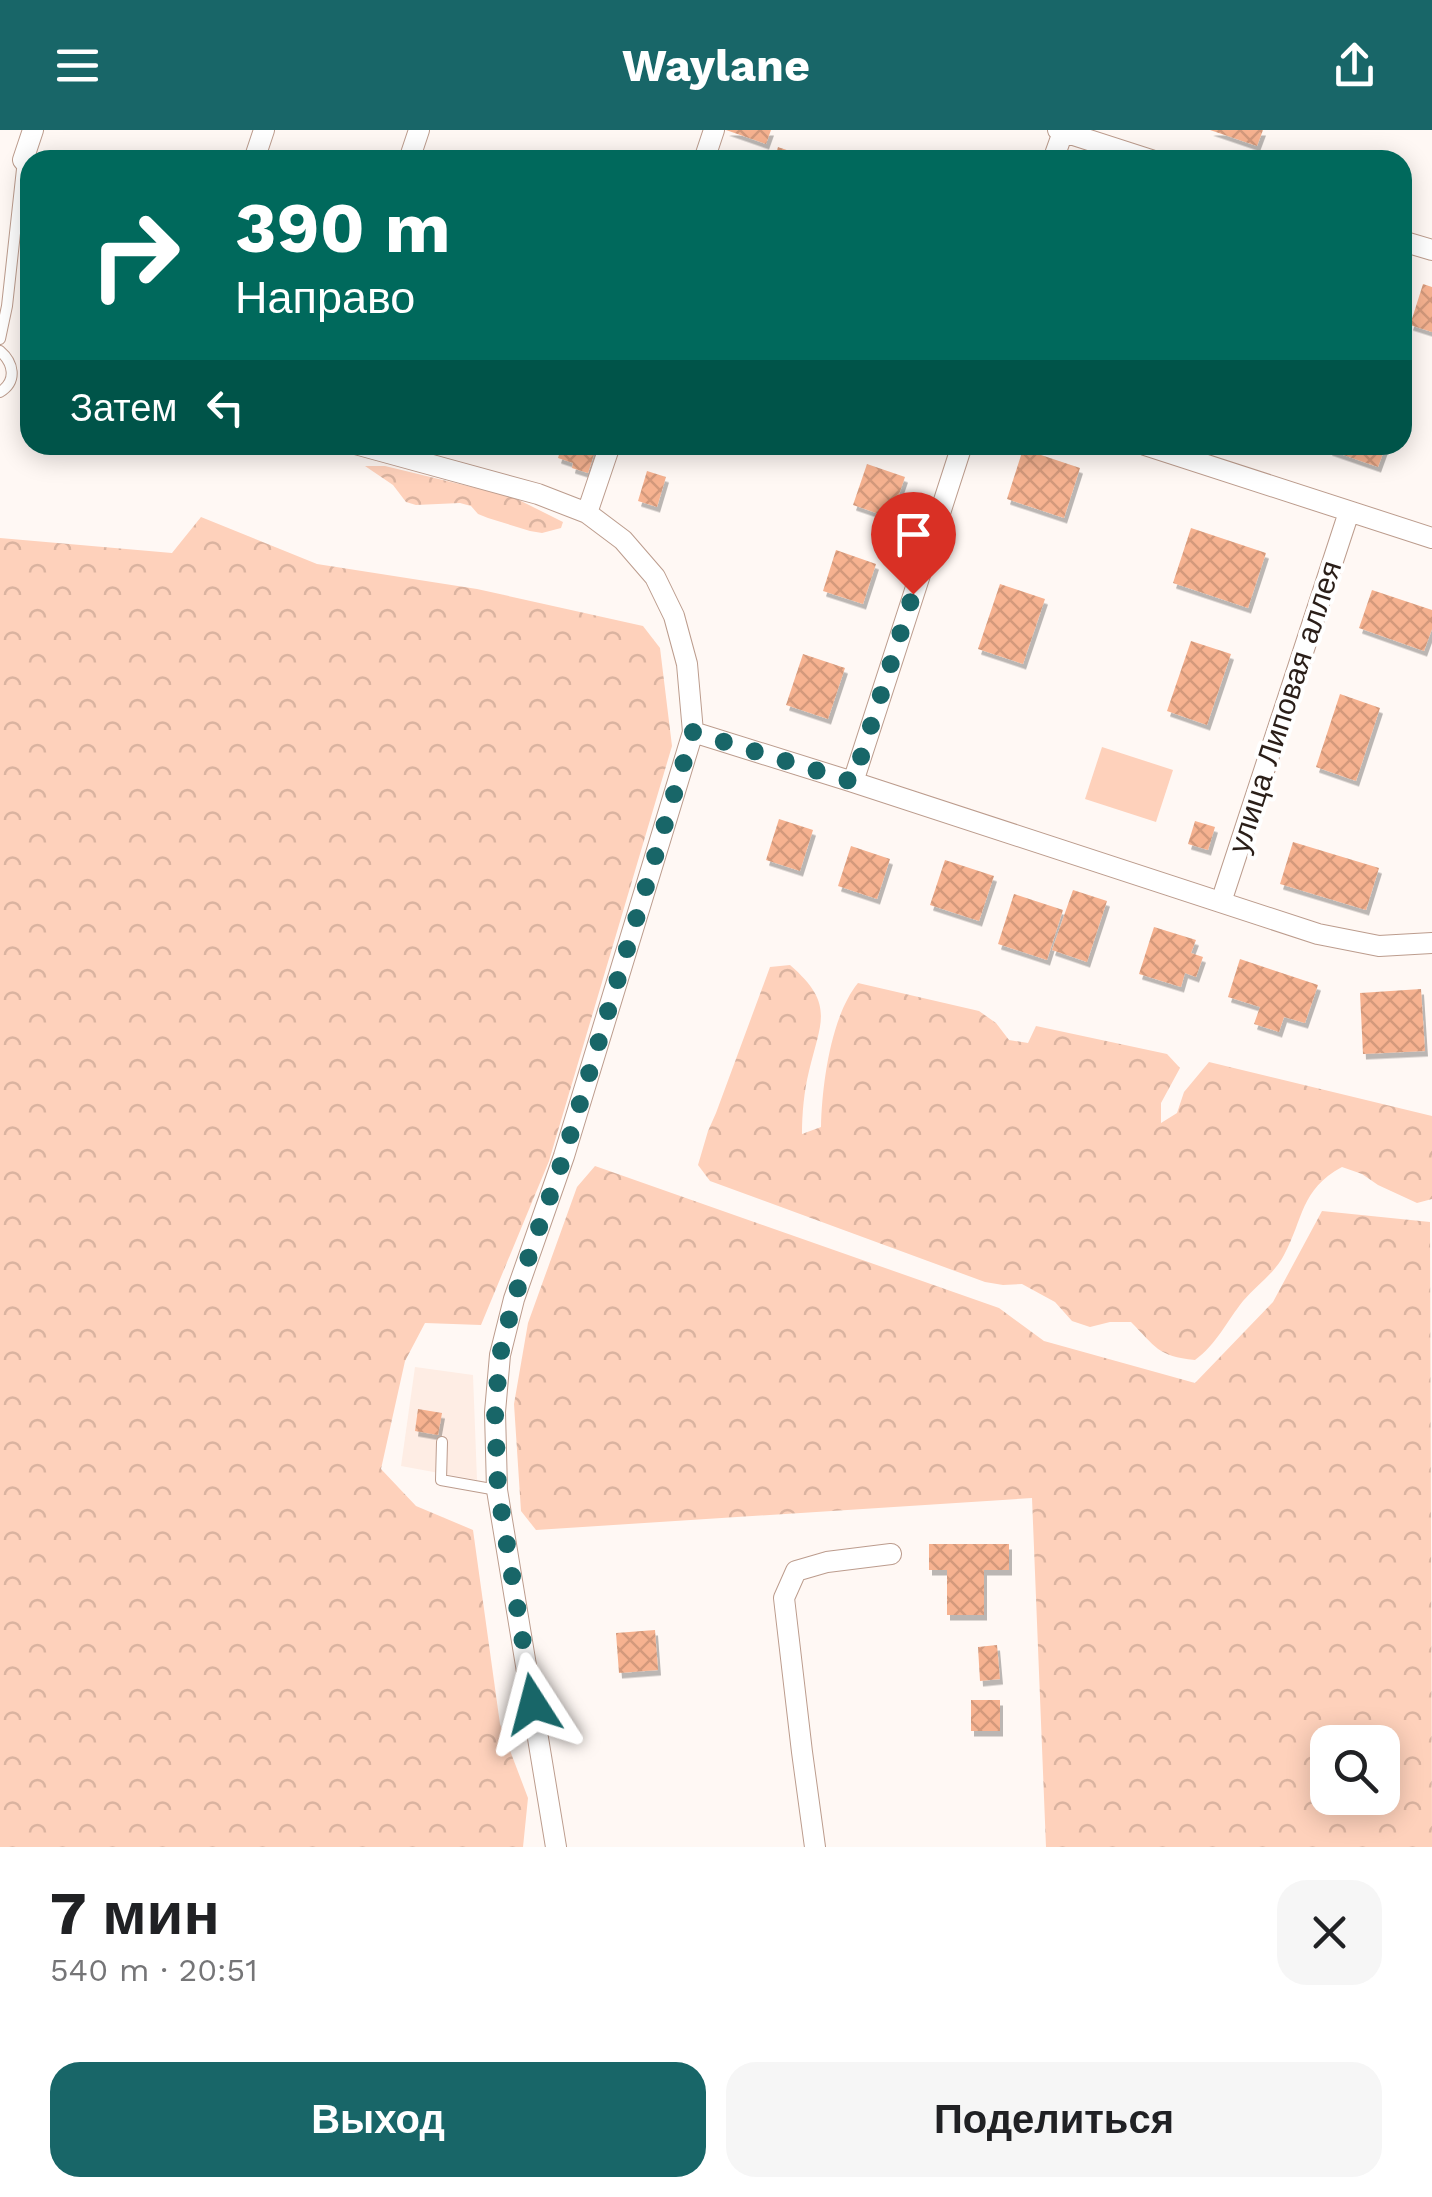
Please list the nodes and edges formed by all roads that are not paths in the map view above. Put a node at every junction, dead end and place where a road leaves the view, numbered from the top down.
1 (1060, 131) edge
2 (1120, 150) edge
3 (20, 207) edge
4 (0, 339) edge
5 (0, 351) edge
6 (0, 392) edge
7 (396, 455) edge
8 (607, 455) edge
9 (959, 455) edge
10 (1175, 455) edge
11 (1349, 512) junction
12 (587, 513) junction
13 (1432, 538) edge
14 (693, 732) junction
15 (853, 782) junction
16 (1221, 902) junction
17 (1432, 943) edge
18 (442, 1442) dead end
19 (498, 1490) junction
20 (891, 1554) dead end
21 (556, 1847) edge
22 (815, 1847) edge

1 - 2 street
3 - 4 lane
5 - 6 lane
7 - 12 street
8 - 12 street
9 - 15 street
10 - 11 street
11 - 13 street
11 - 16 street, улица Липовая аллея
12 - 14 street
14 - 15 street
14 - 19 street
15 - 16 street
16 - 17 street
18 - 19 lane
19 - 21 street
20 - 22 street

